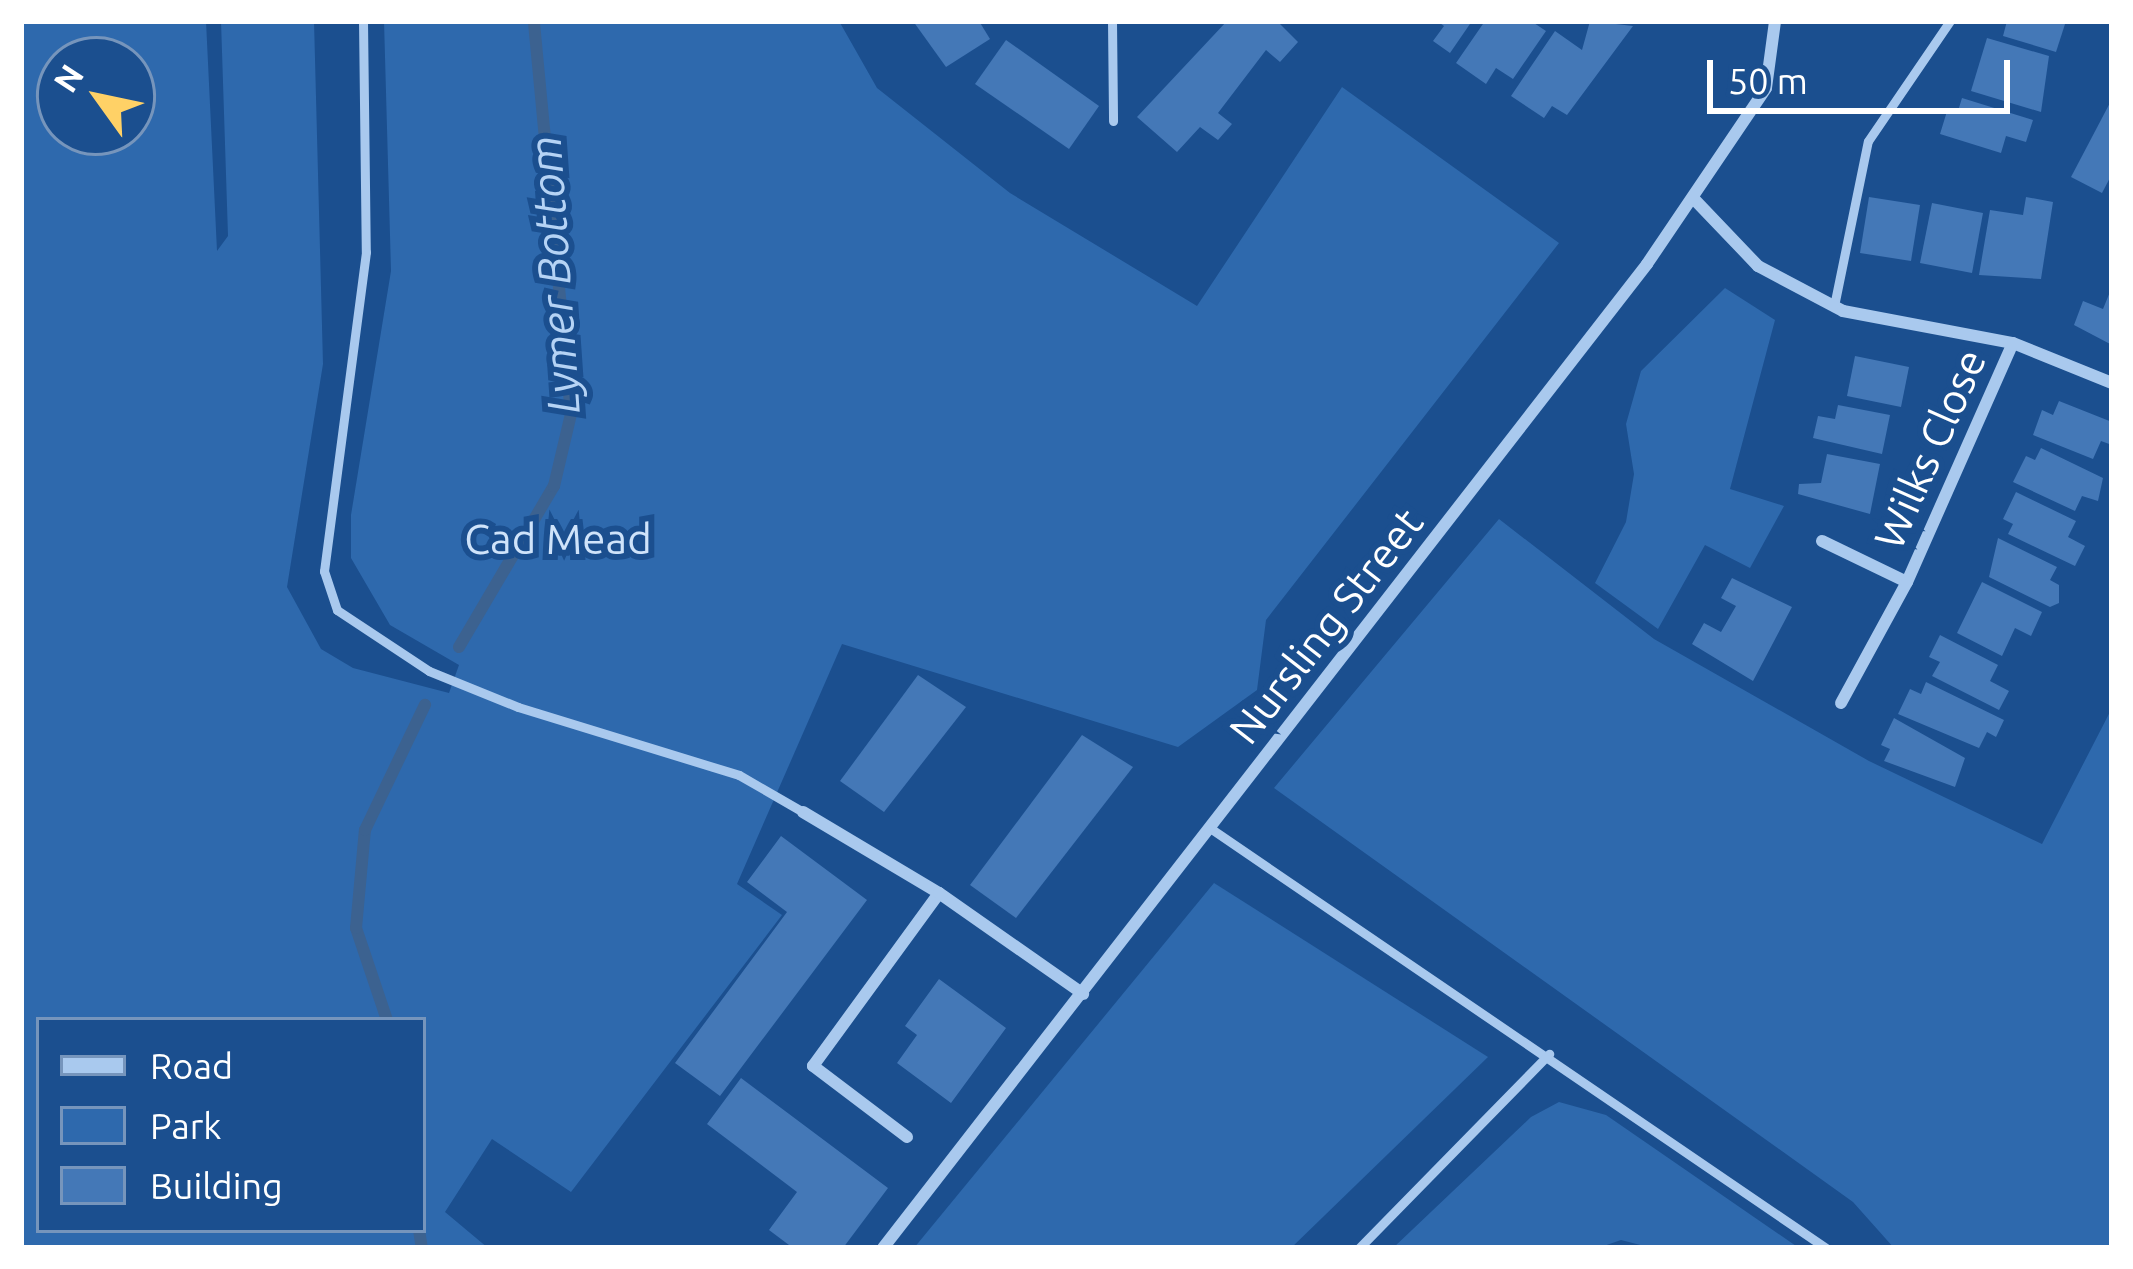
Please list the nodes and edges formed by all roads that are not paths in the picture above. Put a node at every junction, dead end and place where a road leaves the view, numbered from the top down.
1 (363, 21) edge
2 (1112, 21) edge
3 (1775, 21) edge
4 (1950, 21) edge
5 (1113, 121) dead end
6 (1694, 199) junction
7 (1834, 306) junction
8 (2013, 343) junction
9 (2112, 383) edge
10 (1822, 541) dead end
11 (1906, 582) junction
12 (1840, 704) dead end
13 (803, 812) joint
14 (1210, 828) junction
15 (938, 893) junction
16 (1083, 994) junction
17 (1549, 1054) junction
18 (907, 1137) dead end
19 (883, 1248) edge
20 (1359, 1248) edge
21 (1826, 1248) edge

1 - 13 lane
2 - 5 lane
3 - 6 street, Nursling Street
4 - 7 lane
6 - 7 street
6 - 14 street, Nursling Street
7 - 8 street
8 - 9 street
8 - 11 street, Wilks Close
10 - 11 street, Wilks Close
11 - 12 street, Wilks Close
13 - 15 street
14 - 16 street, Nursling Street
14 - 17 lane
15 - 16 street
15 - 18 street
16 - 19 street, Nursling Street
17 - 20 lane
17 - 21 lane

